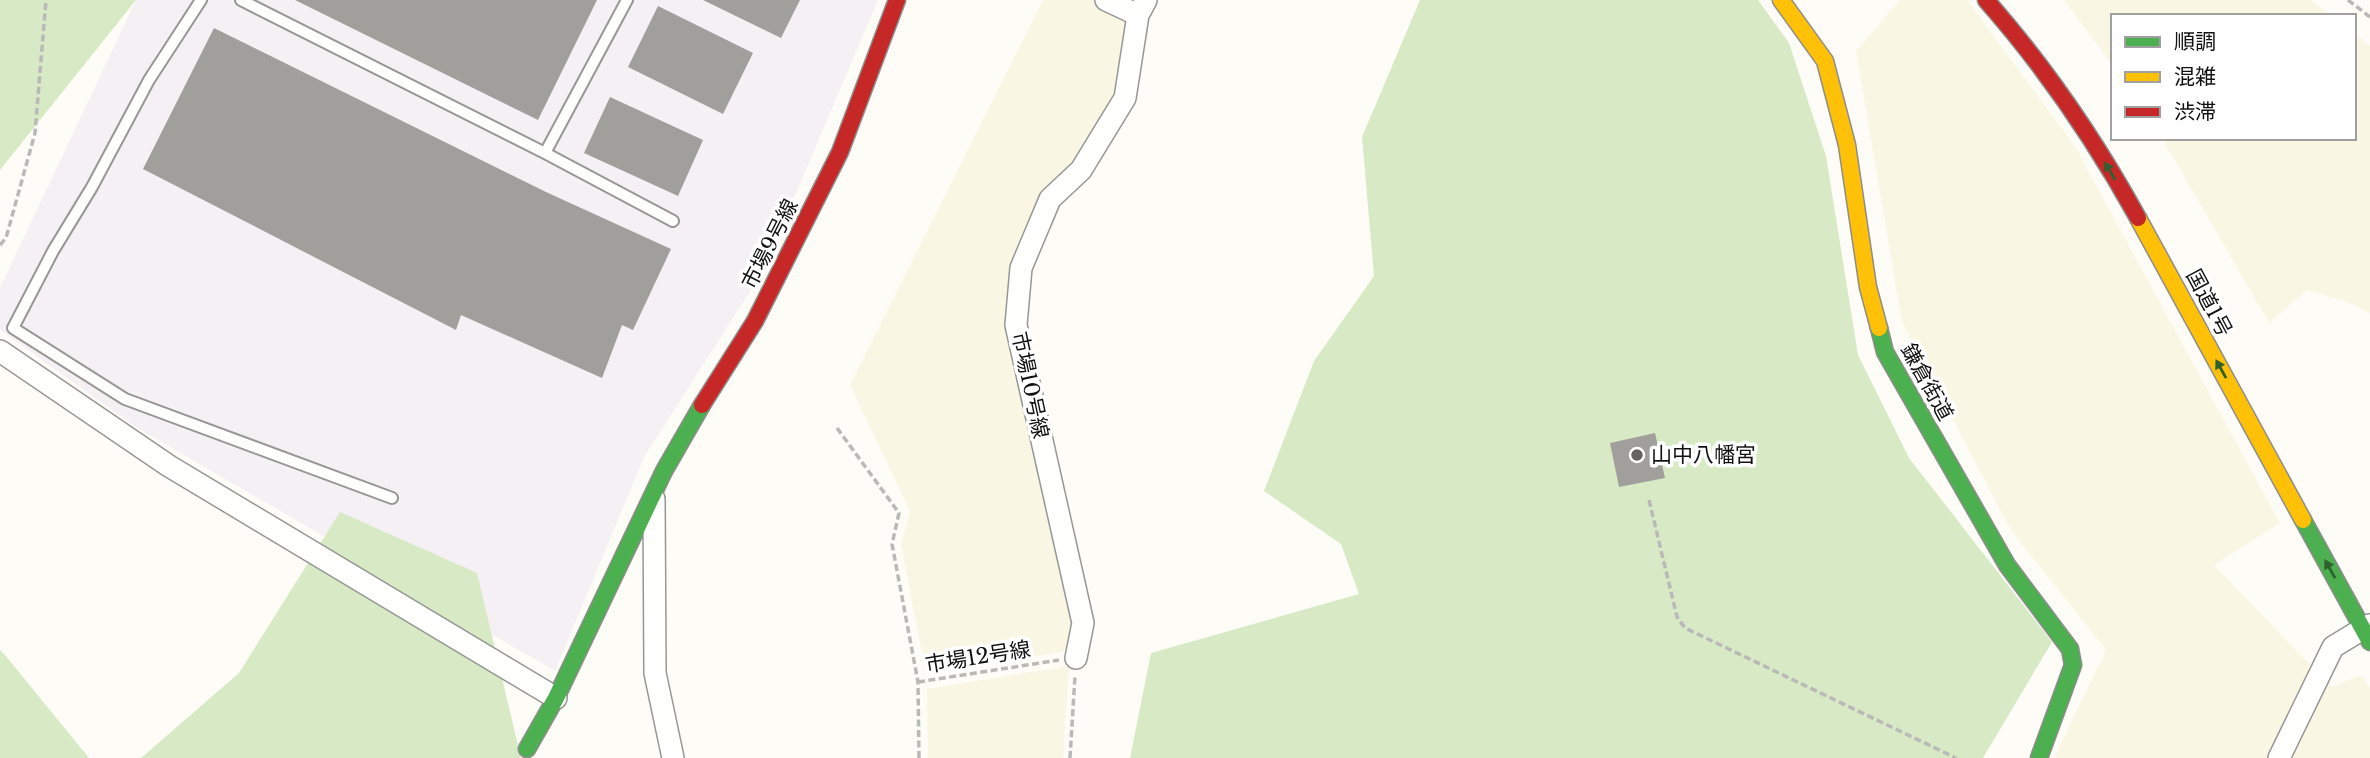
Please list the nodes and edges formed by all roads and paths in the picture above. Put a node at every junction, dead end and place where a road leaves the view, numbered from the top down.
1 (47, 0) edge
2 (201, 0) edge
3 (241, 0) edge
4 (627, 0) edge
5 (897, 0) edge
6 (1106, 0) edge
7 (1781, 0) edge
8 (1986, 0) edge
9 (2348, 0) edge
10 (1142, 7) edge
11 (2370, 17) edge
12 (545, 153) junction
13 (673, 221) dead end
14 (0, 245) edge
15 (0, 351) edge
16 (837, 428) dead end
17 (654, 495) junction
18 (392, 498) dead end
19 (1649, 500) dead end
20 (2368, 632) edge
21 (1076, 658) junction
22 (918, 682) junction
23 (556, 698) junction
24 (527, 748) dead end
25 (673, 758) edge
26 (919, 758) edge
27 (1070, 758) edge
28 (1956, 758) edge
29 (2039, 758) edge
30 (2279, 758) edge

1 - 14 path
2 - 18 lane
3 - 12 lane
4 - 12 lane
5 - 17 main road, 市場9号線
6 - 10 street
7 - 29 main road, 鎌倉街道
20 -> 8 main road, 国道1号
9 - 11 path
10 - 21 street, 市場10号線
12 - 13 lane
15 - 23 street
16 - 22 path
17 - 23 main road, 市場9号線
17 - 25 street
19 - 28 path
20 - 30 street
21 - 22 path, 市場12号線
21 - 27 path
22 - 26 path, 市場12号線
23 - 24 main road, 市場9号線

